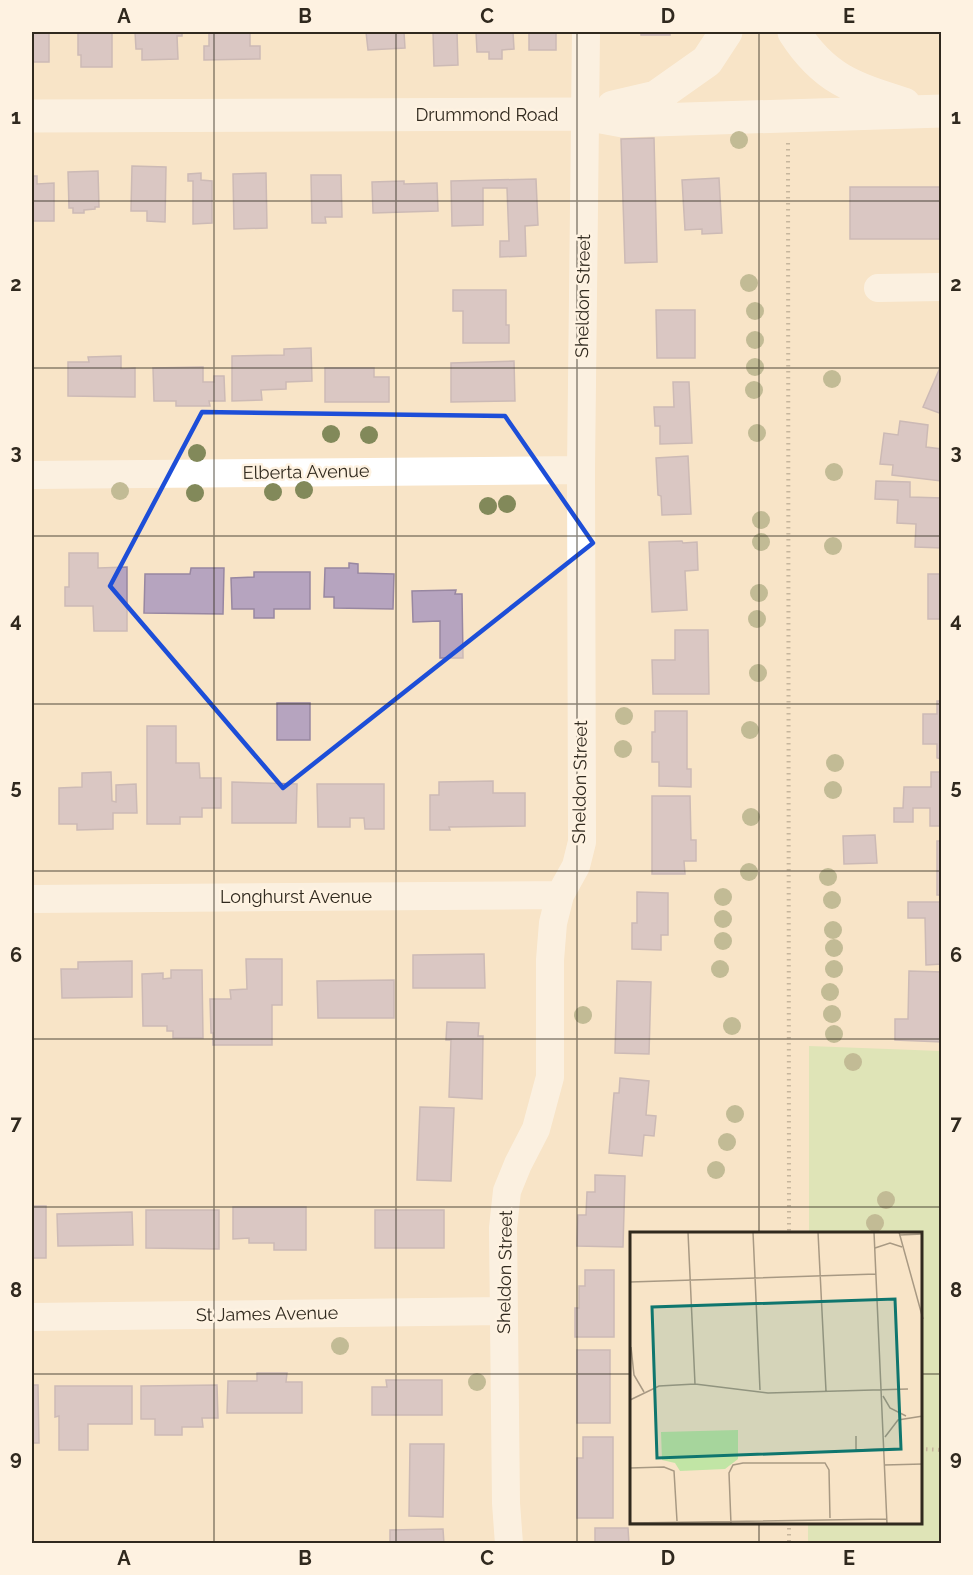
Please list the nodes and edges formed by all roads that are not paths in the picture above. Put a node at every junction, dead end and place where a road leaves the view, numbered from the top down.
1 (586, 32) edge
2 (726, 32) edge
3 (794, 32) edge
4 (934, 111) edge
5 (585, 114) junction
6 (32, 116) edge
7 (942, 287) edge
8 (878, 288) dead end
9 (581, 470) junction
10 (32, 475) edge
11 (560, 895) junction
12 (32, 899) edge
13 (503, 1311) junction
14 (32, 1317) edge
15 (509, 1544) edge

1 - 5 street, Sheldon Street
2 - 5 main road
3 - 4 main road
4 - 5 main road, Drummond Road
5 - 6 main road, Drummond Road
5 - 9 street, Sheldon Street
7 - 8 street
9 - 10 street, Elberta Avenue
9 - 11 street, Sheldon Street
11 - 12 street, Longhurst Avenue
11 - 13 street, Sheldon Street
13 - 14 street, St James Avenue
13 - 15 street, Sheldon Street

